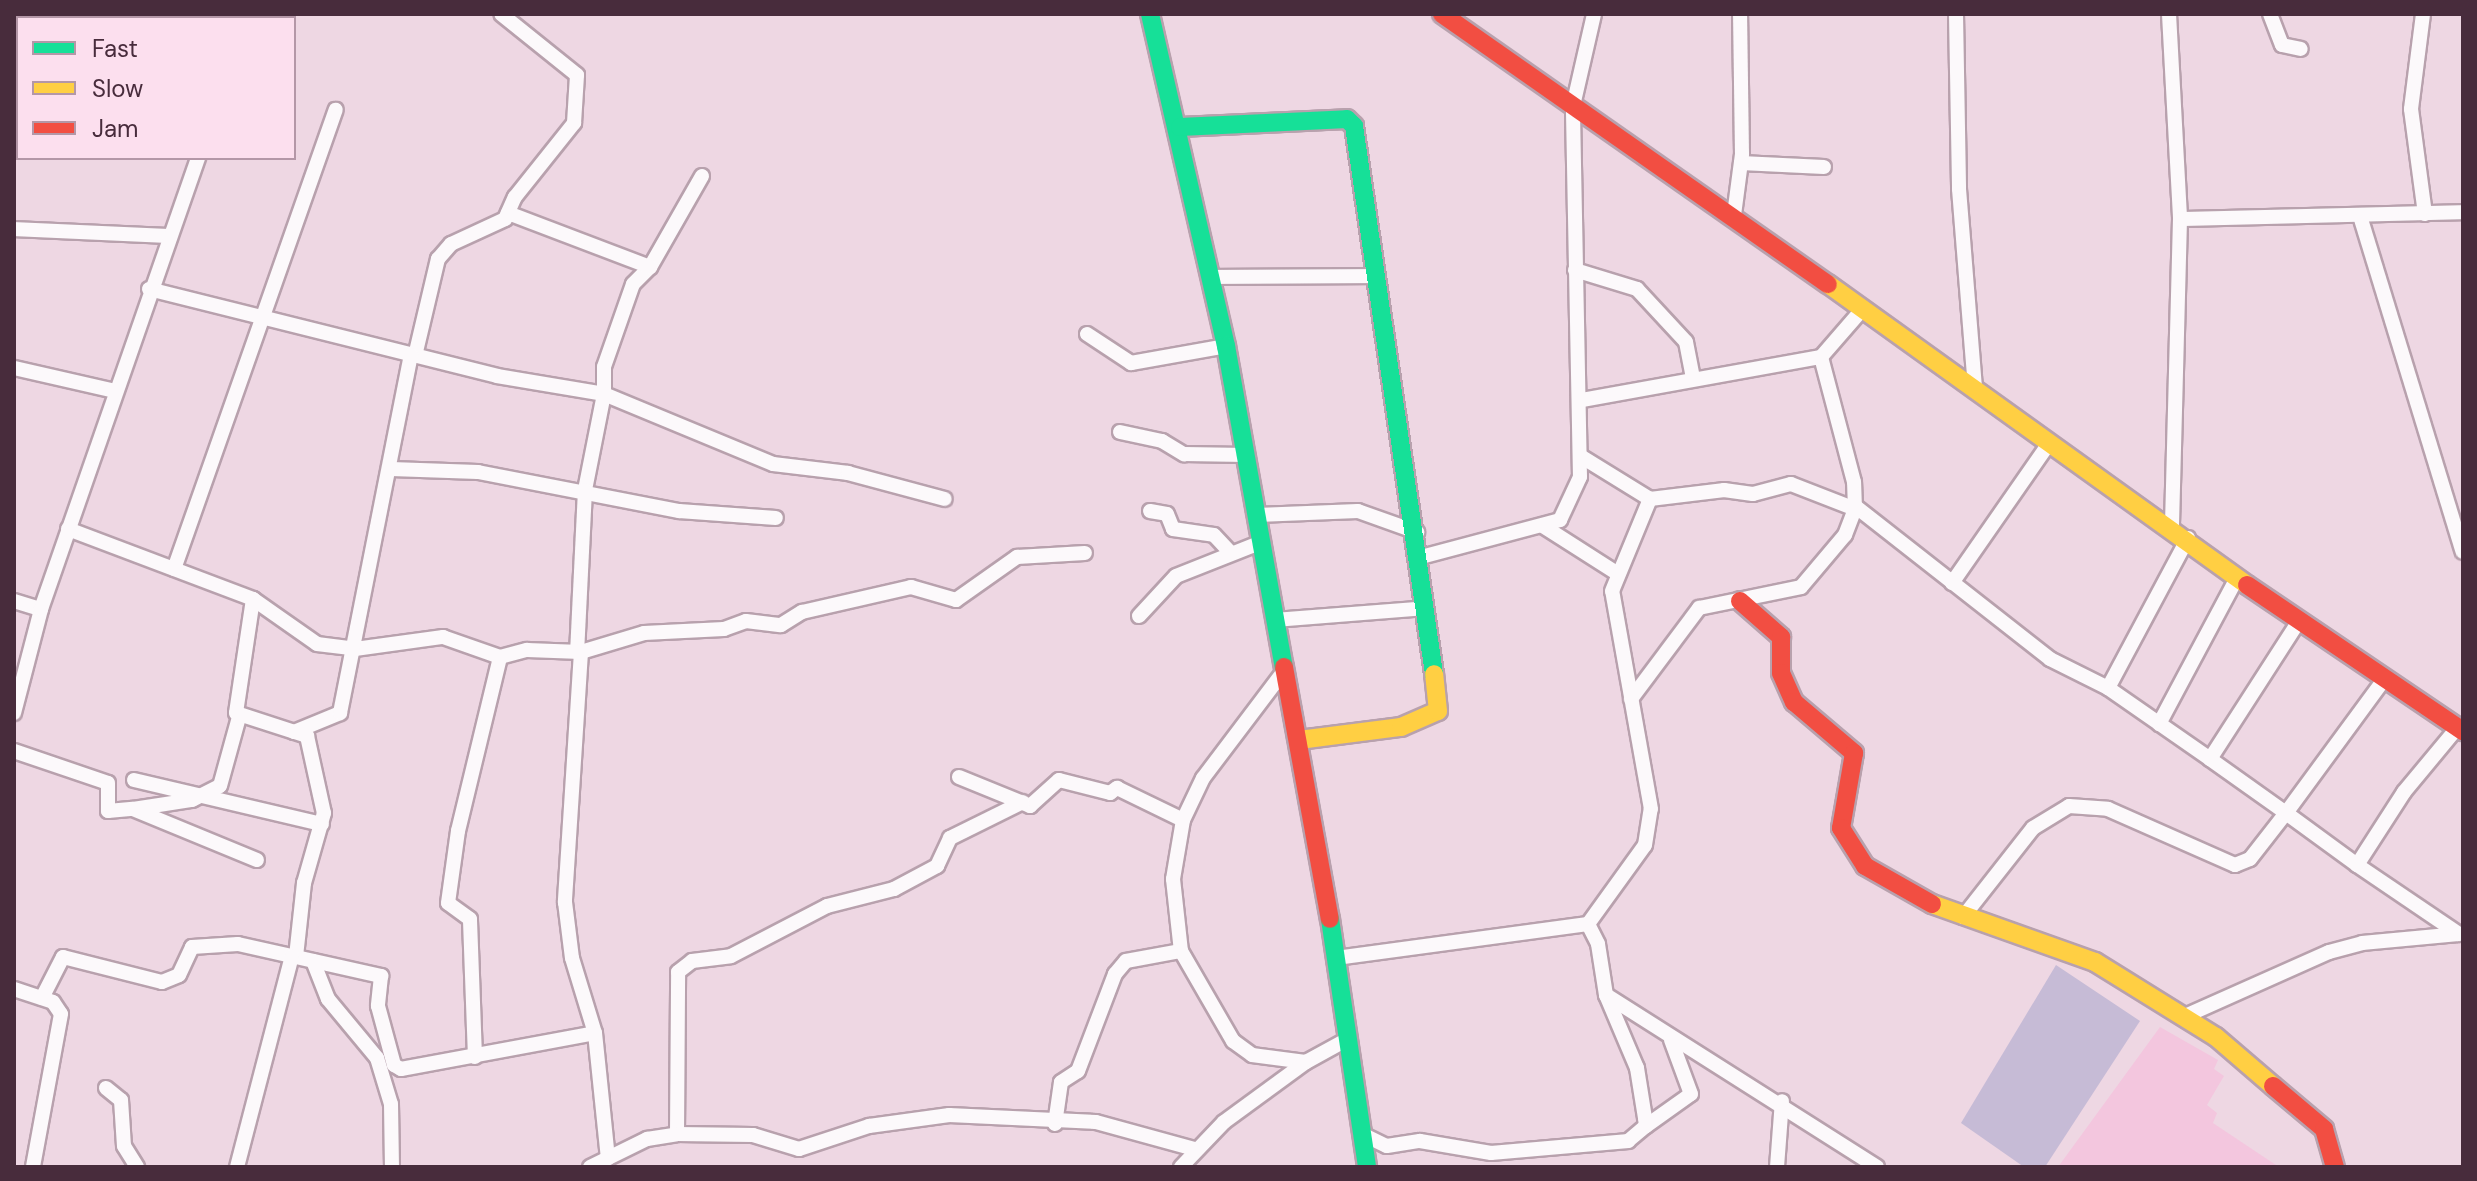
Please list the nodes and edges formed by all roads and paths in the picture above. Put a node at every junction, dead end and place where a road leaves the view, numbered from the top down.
1 (128, 14) edge
2 (501, 14) edge
3 (1150, 14) edge
4 (1442, 14) edge
5 (1594, 14) edge
6 (1740, 14) edge
7 (1956, 14) edge
8 (2169, 14) edge
9 (2270, 14) edge
10 (2423, 14) edge
11 (115, 15) edge
12 (2301, 49) dead end
13 (1573, 106) junction
14 (336, 110) dead end
15 (1180, 127) junction
16 (197, 160) edge
17 (1741, 163) junction
18 (1824, 167) dead end
19 (702, 176) dead end
20 (2463, 212) edge
21 (508, 213) junction
22 (2425, 214) junction
23 (1734, 215) junction
24 (2360, 216) junction
25 (2180, 219) junction
26 (14, 229) edge
27 (167, 236) junction
28 (650, 267) junction
29 (1575, 270) junction
30 (1378, 276) junction
31 (1211, 277) junction
32 (149, 289) junction
33 (1861, 311) junction
34 (262, 319) junction
35 (1087, 334) dead end
36 (1226, 346) junction
37 (413, 355) junction
38 (1821, 357) junction
39 (14, 368) edge
40 (1693, 377) junction
41 (1975, 390) junction
42 (115, 391) junction
43 (604, 394) junction
44 (1582, 400) junction
45 (1120, 432) dead end
46 (2050, 442) junction
47 (1246, 455) junction
48 (1582, 457) junction
49 (391, 469) junction
50 (585, 490) junction
51 (945, 499) dead end
52 (1650, 499) junction
53 (1855, 508) junction
54 (1150, 511) dead end
55 (1257, 515) junction
56 (776, 518) dead end
57 (1543, 526) junction
58 (2172, 526) junction
59 (68, 529) junction
60 (1417, 532) junction
61 (2188, 538) junction
62 (1262, 542) junction
63 (1229, 551) junction
64 (2463, 552) edge
65 (1085, 553) dead end
66 (1421, 557) junction
67 (174, 569) junction
68 (1618, 574) junction
69 (2237, 578) junction
70 (1952, 583) junction
71 (253, 599) junction
72 (14, 601) edge
73 (1740, 601) junction
74 (1426, 608) junction
75 (41, 609) junction
76 (1139, 616) dead end
77 (1275, 620) junction
78 (2297, 624) junction
79 (355, 649) junction
80 (579, 652) junction
81 (500, 657) junction
82 (1284, 671) junction
83 (2385, 678) junction
84 (2108, 688) junction
85 (17, 691) edge
86 (1631, 699) junction
87 (14, 713) edge
88 (239, 717) junction
89 (2159, 724) junction
90 (2460, 729) edge
91 (294, 732) junction
92 (1299, 740) junction
93 (14, 751) edge
94 (2210, 759) junction
95 (959, 777) dead end
96 (134, 780) dead end
97 (201, 796) junction
98 (1023, 802) junction
99 (133, 809) junction
100 (2286, 813) junction
101 (1183, 820) junction
102 (322, 824) junction
103 (257, 860) dead end
104 (2357, 865) junction
105 (1963, 917) junction
106 (1588, 924) junction
107 (2461, 936) edge
108 (1181, 951) junction
109 (294, 956) junction
110 (1336, 958) junction
111 (313, 961) junction
112 (14, 989) edge
113 (1606, 995) junction
114 (42, 998) junction
115 (2183, 1017) junction
116 (595, 1033) junction
117 (1348, 1039) junction
118 (1671, 1040) junction
119 (475, 1057) junction
120 (1306, 1062) junction
121 (106, 1088) dead end
122 (1782, 1101) junction
123 (1055, 1124) junction
124 (1646, 1126) junction
125 (677, 1134) junction
126 (1364, 1135) junction
127 (1195, 1149) junction
128 (608, 1158) junction
129 (33, 1167) edge
130 (137, 1167) edge
131 (237, 1167) edge
132 (392, 1167) edge
133 (590, 1167) edge
134 (1181, 1167) edge
135 (1367, 1167) edge
136 (1777, 1167) edge
137 (1877, 1167) edge
138 (2335, 1167) edge

1 - 11 street
2 - 21 street
3 - 15 street
4 - 13 street
5 - 13 street
6 - 17 street
7 - 41 street
8 - 25 street
9 - 12 street
10 - 22 street
13 - 23 street
13 - 29 street
14 - 34 street
15 - 30 street
15 - 31 street
16 - 27 street
17 - 18 street
17 - 23 street
19 - 28 street
20 - 22 street
21 - 28 street
21 - 37 street
22 - 24 street
23 - 33 street
24 - 25 street
24 - 64 street
25 - 58 street
26 - 27 street
27 - 32 street
28 - 43 street
29 - 40 street
29 - 44 street
30 - 31 street
30 - 60 street
31 - 36 street
32 - 34 street
32 - 42 street
33 - 38 street
33 - 41 street
34 - 37 street
34 - 67 street
35 - 36 street
36 - 47 street
37 - 43 street
37 - 49 street
38 - 40 street
38 - 53 street
39 - 42 street
40 - 44 street
41 - 46 street
42 - 59 street
43 - 50 street
43 - 51 street
44 - 48 street
45 - 47 street
46 - 58 street
46 - 70 street
47 - 55 street
48 - 52 street
48 - 57 street
49 - 50 street
49 - 79 street
50 - 56 street
50 - 80 street
52 - 53 street
52 - 68 street
53 - 70 street
53 - 73 street
54 - 63 street
55 - 60 street
55 - 62 street
57 - 66 street
57 - 68 street
58 - 61 street
59 - 67 street
59 - 75 street
60 - 66 street
61 - 69 street
61 - 84 street
62 - 63 street
62 - 77 street
63 - 76 street
65 - 80 street
66 - 74 street
67 - 71 street
68 - 86 street
69 - 78 street
69 - 89 street
70 - 84 street
71 - 79 street
71 - 88 street
72 - 75 street
73 - 86 street
73 - 105 street
74 - 77 street
74 - 92 street
75 - 85 street
77 - 82 street
78 - 83 street
78 - 94 street
79 - 81 street
79 - 91 street
80 - 81 street
80 - 116 street
81 - 119 street
82 - 92 street
82 - 101 street
83 - 90 street
83 - 100 street
84 - 89 street
85 - 87 street
86 - 106 street
88 - 91 street
88 - 97 street
89 - 94 street
90 - 104 street
91 - 102 street
92 - 110 street
93 - 99 street
94 - 100 street
95 - 98 street
96 - 97 street
97 - 99 street
97 - 102 street
98 - 101 street
98 - 125 street
99 - 103 street
100 - 104 street
100 - 105 street
101 - 108 street
102 - 109 street
104 - 107 street
105 - 115 street
106 - 110 street
106 - 113 street
107 - 115 street
108 - 120 street
108 - 123 street
109 - 111 street
109 - 114 street
109 - 131 street
110 - 117 street
111 - 119 street
111 - 132 street
112 - 114 street
113 - 118 street
113 - 124 street
114 - 129 street
115 - 138 street
116 - 119 street
116 - 128 street
117 - 120 street
117 - 126 street
118 - 122 street
118 - 124 street
120 - 127 street
121 - 130 street
122 - 136 street
122 - 137 street
123 - 125 street
123 - 127 street
124 - 126 street
125 - 128 street
126 - 135 street
127 - 134 street
128 - 133 street

